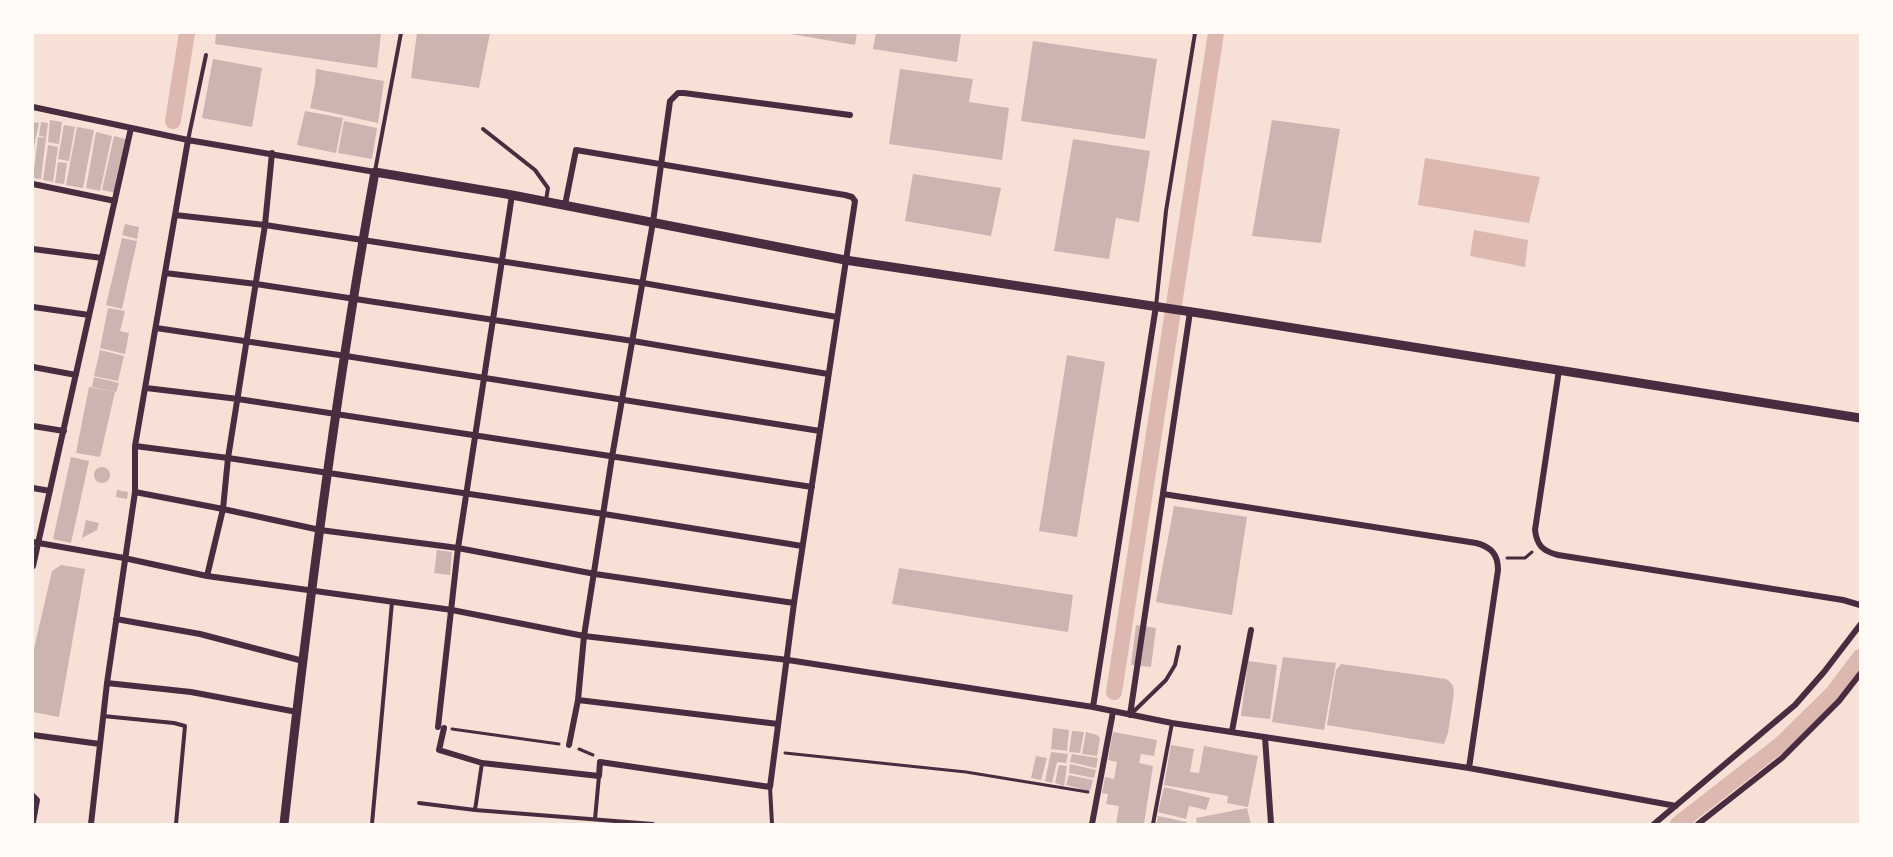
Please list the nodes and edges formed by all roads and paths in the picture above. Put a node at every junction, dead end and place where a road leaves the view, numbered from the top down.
1 (401, 33) edge
2 (1195, 33) edge
3 (206, 55) dead end
4 (33, 107) edge
5 (850, 115) dead end
6 (131, 128) junction
7 (483, 129) dead end
8 (188, 140) junction
9 (272, 153) junction
10 (662, 164) junction
11 (375, 172) junction
12 (33, 184) edge
13 (512, 195) junction
14 (115, 201) junction
15 (546, 202) junction
16 (565, 205) junction
17 (175, 215) junction
18 (653, 222) junction
19 (265, 225) junction
20 (363, 242) junction
21 (33, 249) edge
22 (102, 258) junction
23 (845, 260) junction
24 (502, 263) junction
25 (165, 273) junction
26 (643, 283) junction
27 (256, 284) junction
28 (354, 299) junction
29 (1159, 307) junction
30 (33, 308) edge
31 (1190, 312) junction
32 (89, 315) junction
33 (837, 317) junction
34 (493, 321) junction
35 (156, 328) junction
36 (247, 341) junction
37 (633, 341) junction
38 (346, 356) junction
39 (33, 367) edge
40 (1559, 370) junction
41 (828, 374) junction
42 (76, 375) junction
43 (484, 378) junction
44 (146, 388) junction
45 (238, 399) junction
46 (623, 400) junction
47 (337, 414) junction
48 (1860, 418) edge
49 (33, 426) edge
50 (64, 430) junction
51 (820, 431) junction
52 (476, 436) junction
53 (135, 446) junction
54 (612, 457) junction
55 (228, 458) junction
56 (328, 473) junction
57 (812, 487) junction
58 (33, 488) edge
59 (50, 491) junction
60 (135, 492) junction
61 (1163, 494) junction
62 (467, 495) junction
63 (223, 509) junction
64 (604, 514) junction
65 (320, 530) junction
66 (36, 543) edge
67 (802, 546) junction
68 (1539, 546) junction
69 (458, 548) junction
70 (124, 558) junction
71 (1496, 558) junction
72 (33, 566) edge
73 (595, 573) junction
74 (207, 576) junction
75 (311, 590) junction
76 (392, 602) junction
77 (794, 603) junction
78 (1860, 605) edge
79 (452, 610) junction
80 (116, 619) junction
81 (1860, 625) edge
82 (1251, 630) dead end
83 (584, 636) junction
84 (1179, 647) dead end
85 (788, 660) junction
86 (303, 661) junction
87 (1860, 674) edge
88 (107, 683) junction
89 (579, 700) junction
90 (1093, 707) junction
91 (297, 712) junction
92 (1113, 712) junction
93 (1130, 715) junction
94 (103, 716) junction
95 (1172, 723) junction
96 (778, 724) junction
97 (441, 728) junction
98 (1233, 731) junction
99 (33, 735) edge
100 (1265, 736) junction
101 (100, 744) junction
102 (569, 745) junction
103 (773, 752) junction
104 (600, 762) junction
105 (482, 763) junction
106 (1469, 768) junction
107 (599, 776) junction
108 (770, 787) junction
109 (1099, 794) junction
110 (33, 796) edge
111 (419, 802) dead end
112 (1676, 806) junction
113 (475, 810) junction
114 (579, 818) junction
115 (595, 819) junction
116 (33, 822) edge
117 (91, 824) edge
118 (176, 824) edge
119 (284, 824) edge
120 (372, 824) edge
121 (579, 824) edge
122 (653, 824) edge
123 (772, 824) edge
124 (1092, 824) edge
125 (1153, 824) edge
126 (1271, 824) edge
127 (1654, 824) edge
128 (1698, 824) edge

1 - 11 lane
2 - 29 lane
3 - 8 lane
4 - 6 street
5 - 10 street
6 - 8 street
6 - 14 street
7 - 15 lane
8 - 9 street
8 - 17 street
9 - 11 street
9 - 19 street
10 - 16 street
10 - 18 street
10 - 23 street
11 - 13 street
11 - 20 street
12 - 14 street
13 - 15 street
13 - 24 street
14 - 22 street
15 - 16 street
16 - 18 street
17 - 19 street
17 - 25 street
18 - 23 street
18 - 26 street
19 - 20 street
19 - 27 street
20 - 24 street
20 - 28 street
21 - 22 street
22 - 32 street
23 - 29 street
23 - 33 street
24 - 26 street
24 - 34 street
25 - 27 street
25 - 35 street
26 - 33 street
26 - 37 street
27 - 28 street
27 - 36 street
28 - 34 street
28 - 38 street
29 - 31 street
29 - 90 street
30 - 32 street
31 - 40 street
31 - 61 street
32 - 42 street
33 - 41 street
34 - 37 street
34 - 43 street
35 - 36 street
35 - 44 street
36 - 38 street
36 - 45 street
37 - 41 street
37 - 46 street
38 - 43 street
38 - 47 street
39 - 42 street
40 - 48 street
40 - 68 street
41 - 51 street
42 - 50 street
43 - 46 street
43 - 52 street
44 - 45 street
44 - 53 street
45 - 47 street
45 - 55 street
46 - 51 street
46 - 54 street
47 - 52 street
47 - 56 street
49 - 50 street
50 - 59 street
51 - 57 street
52 - 54 street
52 - 62 street
53 - 55 street
53 - 60 street
54 - 57 street
54 - 64 street
55 - 56 street
55 - 63 street
56 - 62 street
56 - 65 street
57 - 67 street
58 - 59 street
59 - 66 street
60 - 63 street
60 - 70 street
61 - 71 street
61 - 93 street
62 - 64 street
62 - 69 street
63 - 65 street
63 - 74 street
64 - 67 street
64 - 73 street
65 - 69 street
65 - 75 street
66 - 70 street
66 - 72 street
67 - 77 street
68 - 71 path
68 - 78 street
69 - 73 street
69 - 79 street
70 - 74 street
70 - 80 street
71 - 106 street
73 - 77 street
73 - 83 street
74 - 75 street
75 - 76 street
75 - 86 street
76 - 79 street
76 - 120 lane
77 - 85 street
79 - 83 street
79 - 97 street
80 - 86 street
80 - 88 street
81 - 112 street
82 - 98 street
83 - 85 street
83 - 89 street
84 - 93 lane
85 - 90 street
85 - 96 street
86 - 91 street
87 - 128 street
88 - 91 street
88 - 94 street
89 - 96 street
89 - 102 street
90 - 92 street
91 - 119 street
92 - 93 street
92 - 109 street
93 - 95 street
94 - 101 street
94 - 118 lane
95 - 98 street
95 - 125 lane
96 - 103 street
97 - 102 path
97 - 105 street
98 - 100 street
99 - 101 street
100 - 106 street
100 - 126 street
101 - 117 street
102 - 104 path
103 - 108 street
103 - 109 path
104 - 107 street
104 - 108 street
105 - 107 street
105 - 113 lane
106 - 112 street
107 - 115 lane
108 - 123 lane
109 - 124 street
110 - 116 street
111 - 113 lane
112 - 127 street
113 - 114 lane
114 - 115 lane
114 - 121 lane
115 - 122 lane

